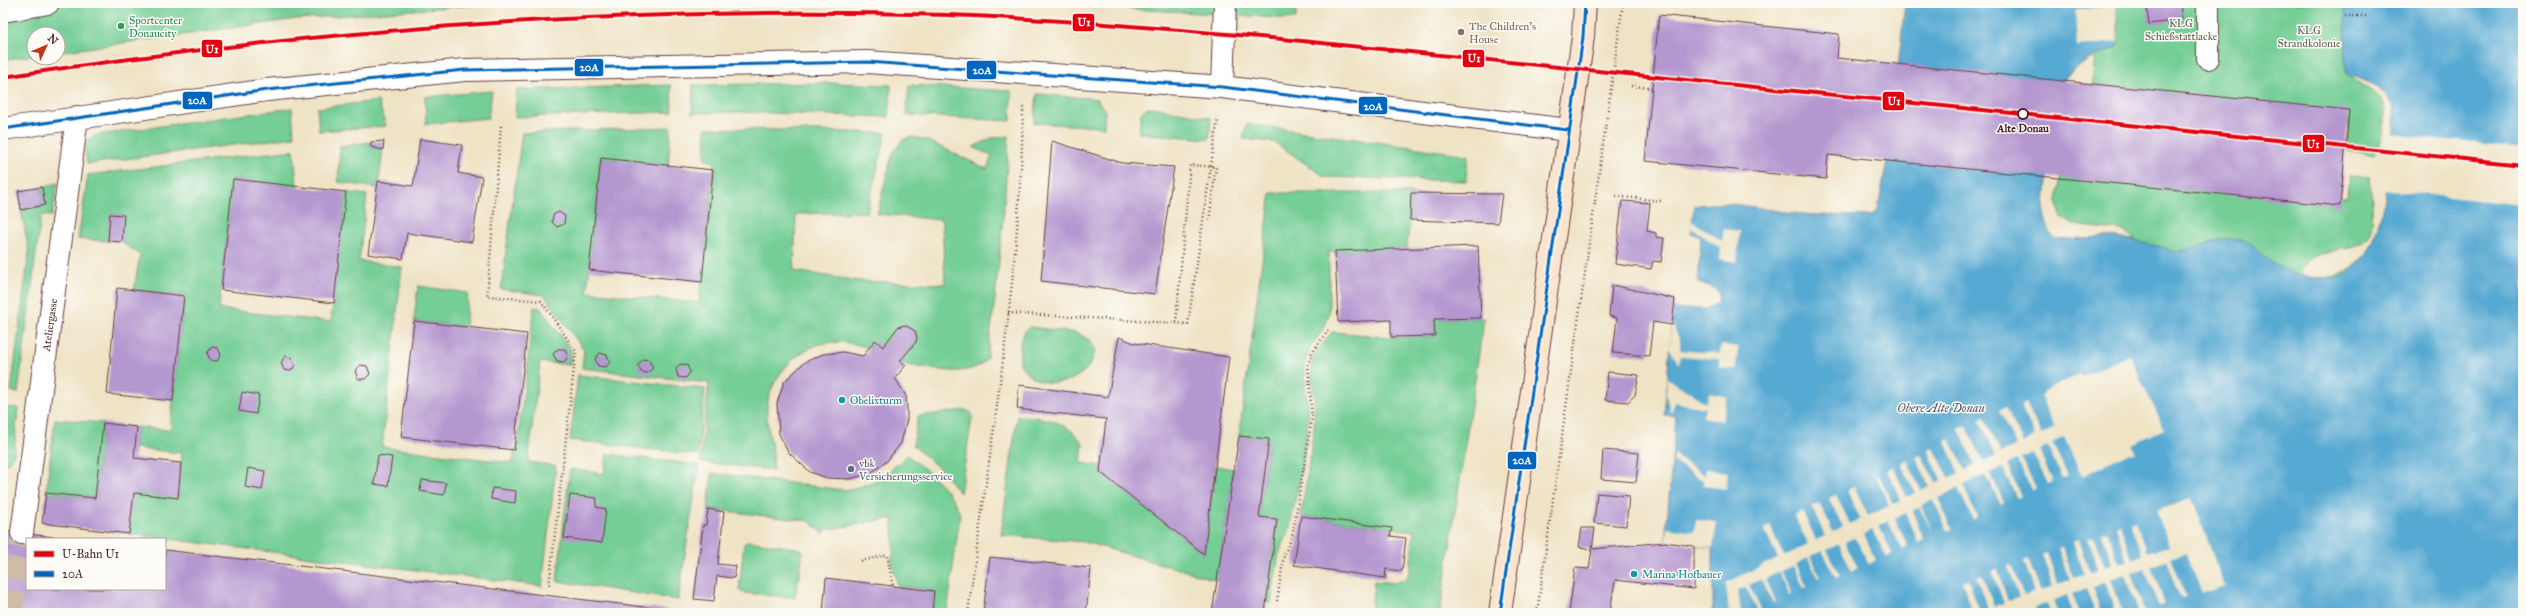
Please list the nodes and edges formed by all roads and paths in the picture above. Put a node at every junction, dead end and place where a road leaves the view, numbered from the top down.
1 (48, 3) edge
2 (1225, 3) edge
3 (1585, 3) edge
4 (1623, 3) edge
5 (2208, 3) edge
6 (3, 11) edge
7 (2345, 16) dead end
8 (2369, 16) dead end
9 (2208, 58) dead end
10 (1023, 72) junction
11 (1631, 86) dead end
12 (1222, 87) junction
13 (1652, 88) dead end
14 (77, 117) junction
15 (501, 126) dead end
16 (3, 129) edge
17 (1568, 130) junction
18 (1211, 167) junction
19 (1616, 196) dead end
20 (1662, 201) dead end
21 (1209, 222) dead end
22 (1008, 314) junction
23 (1176, 322) junction
24 (1330, 328) dead end
25 (22, 533) tunnel mouth
26 (861, 562) dead end
27 (548, 586) dead end
28 (893, 586) dead end
29 (1277, 602) dead end
30 (968, 613) edge
31 (1500, 613) edge
32 (1537, 613) edge

1 - 6 street
2 - 12 street
3 - 17 main road
4 - 32 path
5 - 9 street
7 - 8 path
10 - 12 street
10 - 14 street
10 - 22 path
11 - 13 path
12 - 17 street
12 - 18 path
14 - 16 street
14 - 25 street, Ateliergasse
15 - 27 path
17 - 31 main road
18 - 21 path
18 - 23 path
18 - 23 path
19 - 20 path
22 - 23 path
22 - 30 path
24 - 29 path
26 - 28 path

